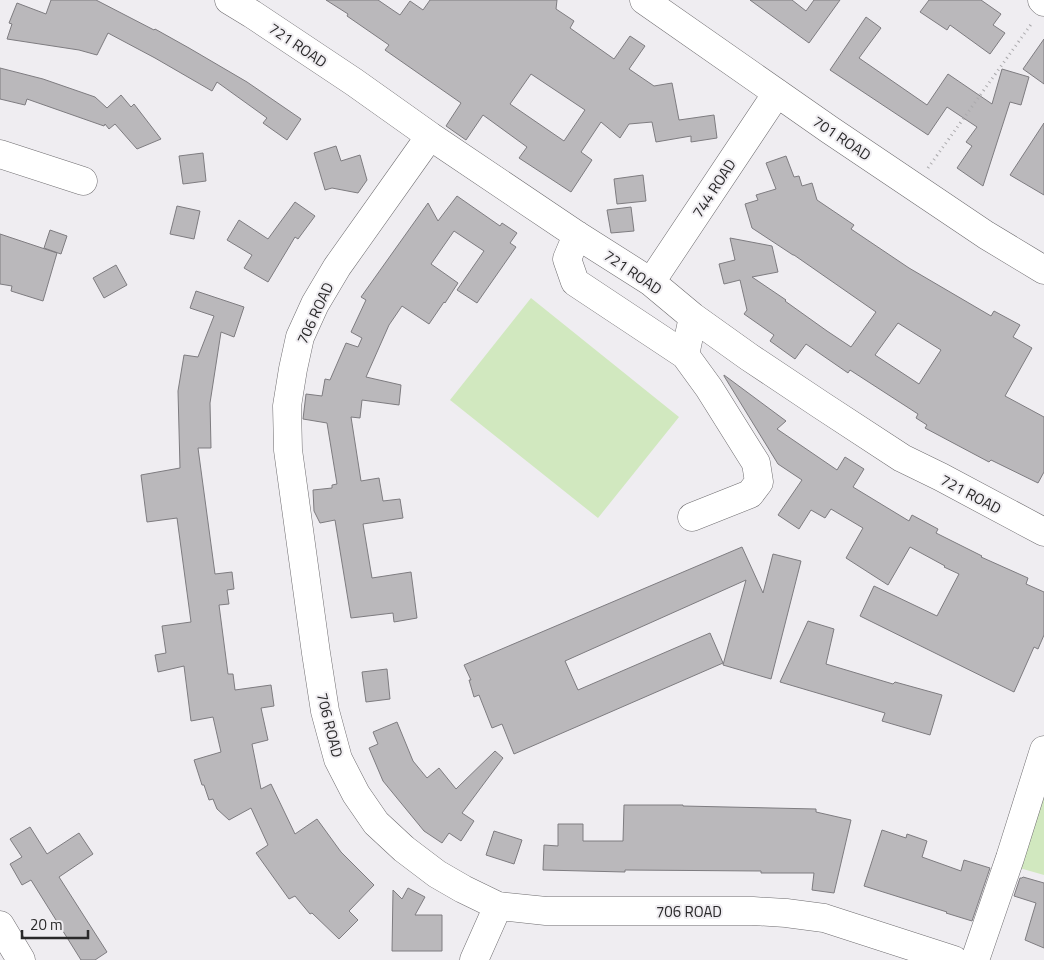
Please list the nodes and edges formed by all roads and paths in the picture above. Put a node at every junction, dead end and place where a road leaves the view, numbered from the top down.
1 (229, 0) edge
2 (644, 0) edge
3 (1040, 7) edge
4 (777, 94) junction
5 (430, 136) junction
6 (0, 154) edge
7 (84, 181) dead end
8 (914, 188) junction
9 (577, 235) junction
10 (1044, 270) edge
11 (651, 282) junction
12 (693, 317) junction
13 (685, 354) junction
14 (692, 517) dead end
15 (1044, 532) edge
16 (1044, 750) edge
17 (498, 906) junction
18 (0, 925) edge
19 (887, 949) edge
20 (21, 960) edge
21 (474, 960) edge
22 (954, 960) edge
23 (975, 960) edge

1 - 5 street, 721 ROAD
2 - 4 street, 701 ROAD
3 - 8 path
4 - 8 street, 701 ROAD
4 - 11 street, 744 ROAD
5 - 9 street, 721 ROAD
5 - 17 street, 706 ROAD
6 - 7 street
8 - 10 street, 701 ROAD
9 - 11 street, 721 ROAD
9 - 13 street
11 - 12 street, 721 ROAD
12 - 13 street
12 - 15 street, 721 ROAD
13 - 14 street
16 - 23 street
17 - 19 street, 706 ROAD
17 - 21 street
18 - 20 street
19 - 22 street, 706 ROAD

